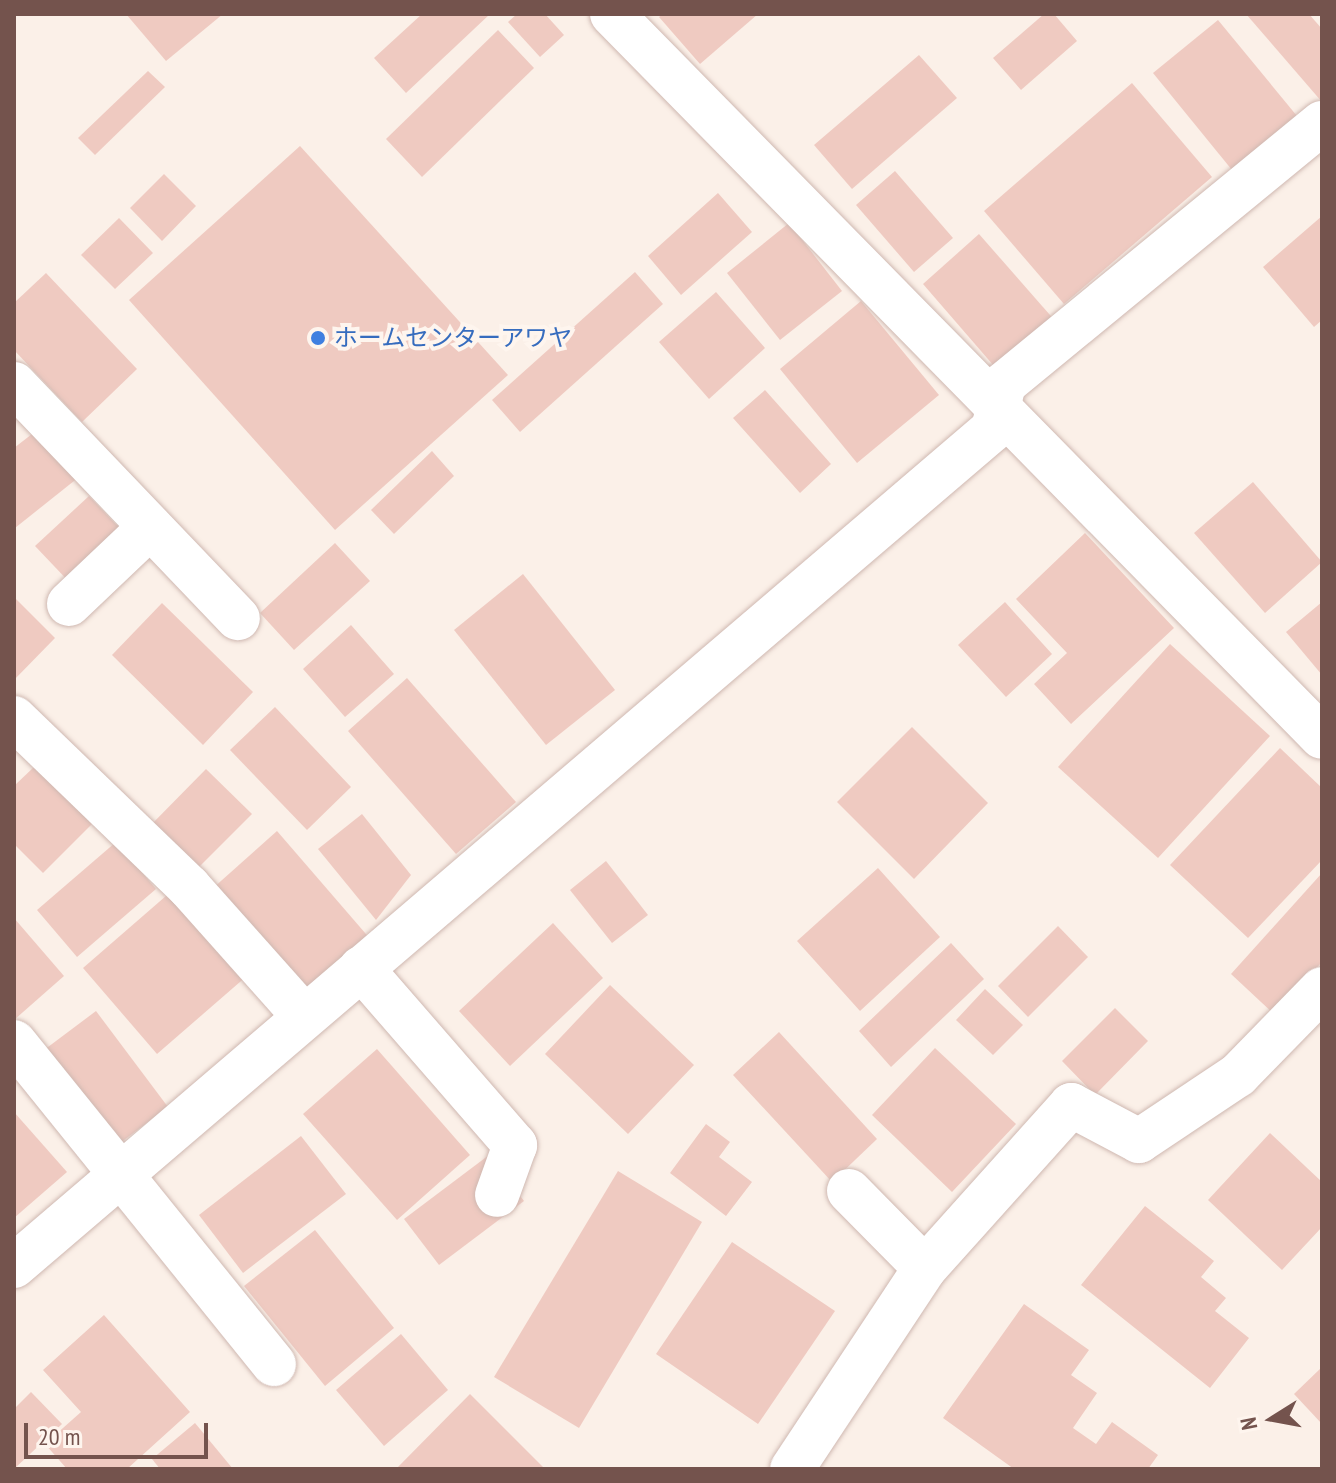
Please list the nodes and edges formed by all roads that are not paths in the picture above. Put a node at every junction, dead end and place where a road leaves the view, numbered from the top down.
1 (612, 14) edge
2 (1322, 123) edge
3 (14, 384) edge
4 (999, 408) junction
5 (150, 527) junction
6 (69, 604) dead end
7 (238, 618) dead end
8 (14, 718) edge
9 (1316, 719) edge
10 (361, 968) junction
11 (1322, 989) edge
12 (304, 1016) junction
13 (14, 1042) edge
14 (123, 1172) junction
15 (849, 1191) dead end
16 (497, 1195) dead end
17 (14, 1266) edge
18 (925, 1268) junction
19 (274, 1364) dead end
20 (792, 1469) edge

1 - 4 street
2 - 4 street
3 - 5 street
4 - 9 street
4 - 10 street
5 - 6 street
5 - 7 street
8 - 12 street
10 - 12 street
10 - 16 street
11 - 18 street
12 - 14 street
13 - 14 street
14 - 17 street
14 - 19 street
15 - 18 street
18 - 20 street

